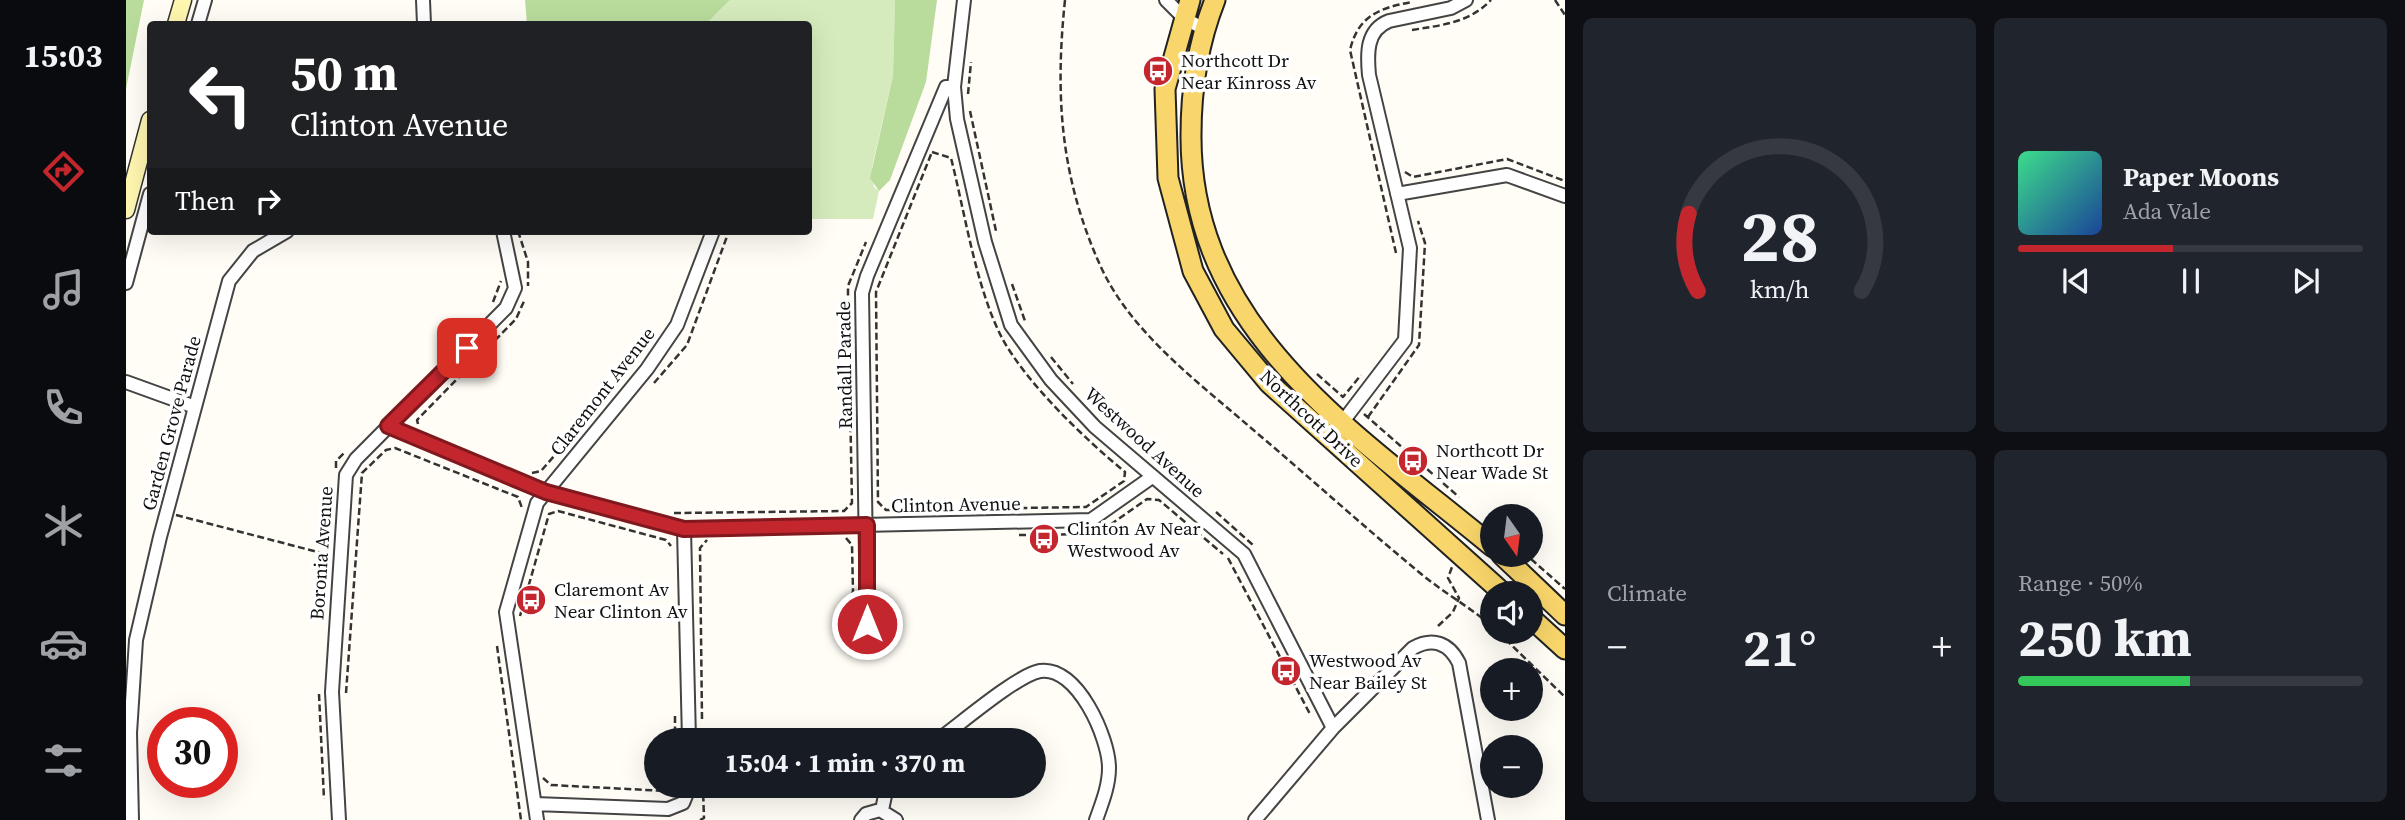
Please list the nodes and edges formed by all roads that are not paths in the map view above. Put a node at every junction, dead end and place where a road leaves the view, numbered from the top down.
1 (183, 0) edge
2 (205, 0) edge
3 (423, 0) edge
4 (964, 0) edge
5 (1166, 0) edge
6 (1216, 0) edge
7 (1466, 0) edge
8 (1187, 9) edge
9 (177, 21) edge
10 (199, 21) edge
11 (424, 21) edge
12 (1204, 29) junction
13 (954, 87) junction
14 (147, 131) edge
15 (1397, 194) junction
16 (1565, 196) edge
17 (147, 205) edge
18 (126, 210) edge
19 (280, 235) edge
20 (504, 235) edge
21 (711, 235) edge
22 (126, 283) edge
23 (126, 382) edge
24 (195, 407) junction
25 (1343, 422) junction
26 (388, 426) junction
27 (1329, 437) junction
28 (1152, 477) junction
29 (546, 492) junction
30 (867, 525) junction
31 (684, 529) junction
32 (1480, 536) edge
33 (1515, 567) edge
34 (1490, 581) edge
35 (1565, 615) edge
36 (867, 624) dead end
37 (1543, 629) edge
38 (1565, 649) edge
39 (689, 728) edge
40 (955, 728) edge
41 (1333, 728) junction
42 (685, 798) edge
43 (884, 798) edge
44 (534, 804) junction
45 (882, 810) junction
46 (132, 820) edge
47 (339, 820) edge
48 (537, 820) edge
49 (861, 820) edge
50 (897, 820) edge
51 (1096, 820) edge
52 (1255, 820) edge
53 (1488, 820) edge

1 - 9 main road
2 - 10 street
3 - 11 street
4 - 13 street, Westwood Avenue
5 - 8 street
6 - 12 main road, Northcott Drive
7 - 15 street
8 - 12 street
8 - 27 main road, Northcott Drive
12 - 25 main road, Northcott Drive
13 - 28 street, Westwood Avenue
13 - 30 street, Randall Parade
14 - 18 main road
15 - 16 street
15 - 25 street
17 - 22 street
19 - 24 street, Garden Grove Parade
20 - 26 street, Boronia Avenue
21 - 29 street, Claremont Avenue
23 - 24 street
24 - 46 street, Garden Grove Parade
25 - 27 street
25 - 32 main road, Northcott Drive
26 - 29 street, Clinton Avenue
26 - 47 street, Boronia Avenue
27 - 34 main road, Northcott Drive
28 - 30 street, Clinton Avenue
28 - 41 street, Westwood Avenue
29 - 31 street, Clinton Avenue
29 - 44 street, Claremont Avenue
30 - 31 street, Clinton Avenue
30 - 36 street, Randall Parade
31 - 39 street
33 - 35 main road
37 - 38 main road
40 - 51 street
41 - 52 street
41 - 53 street
42 - 44 street
43 - 45 street
44 - 48 street, Claremont Avenue
45 - 49 street
45 - 50 street

